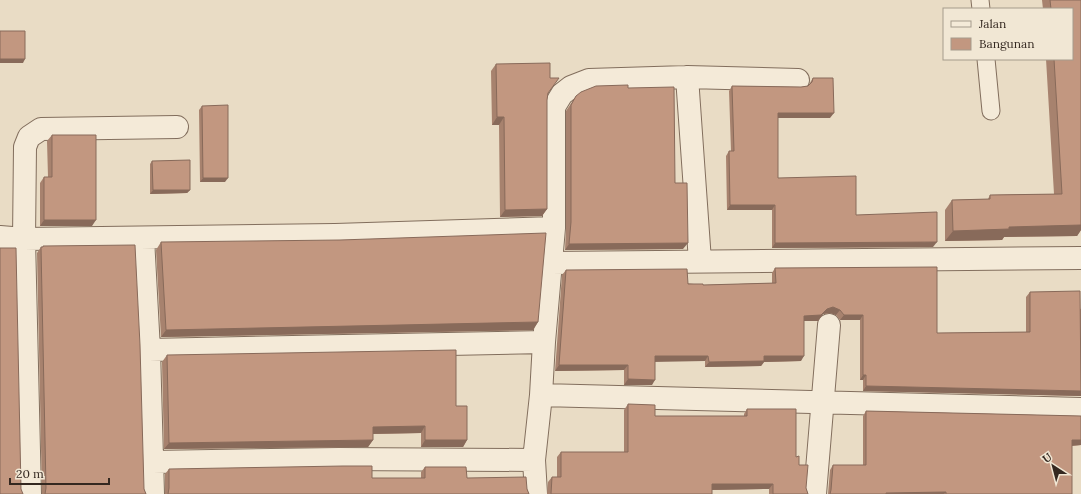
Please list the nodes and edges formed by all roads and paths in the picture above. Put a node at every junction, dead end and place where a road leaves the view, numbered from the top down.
1 (986, 60) edge
2 (687, 78) junction
3 (798, 80) dead end
4 (990, 111) dead end
5 (177, 127) dead end
6 (554, 228) junction
7 (0, 237) edge
8 (24, 238) junction
9 (143, 238) junction
10 (1081, 258) edge
11 (700, 262) junction
12 (551, 263) junction
13 (829, 325) dead end
14 (544, 342) junction
15 (149, 350) junction
16 (541, 395) junction
17 (824, 402) junction
18 (1081, 409) edge
19 (534, 460) junction
20 (153, 462) junction
21 (30, 494) edge
22 (153, 494) edge
23 (536, 494) edge
24 (815, 494) edge

1 - 4 lane
2 - 3 street
2 - 6 street
2 - 11 street
5 - 8 street
6 - 9 street
6 - 12 street
7 - 8 street
8 - 9 street
8 - 21 street
9 - 15 street
10 - 11 street
11 - 12 street
12 - 14 street
13 - 17 street
14 - 15 street
14 - 16 street
15 - 20 street
16 - 17 street
16 - 19 street
17 - 18 street
17 - 24 street
19 - 20 street
19 - 23 street
20 - 22 street

